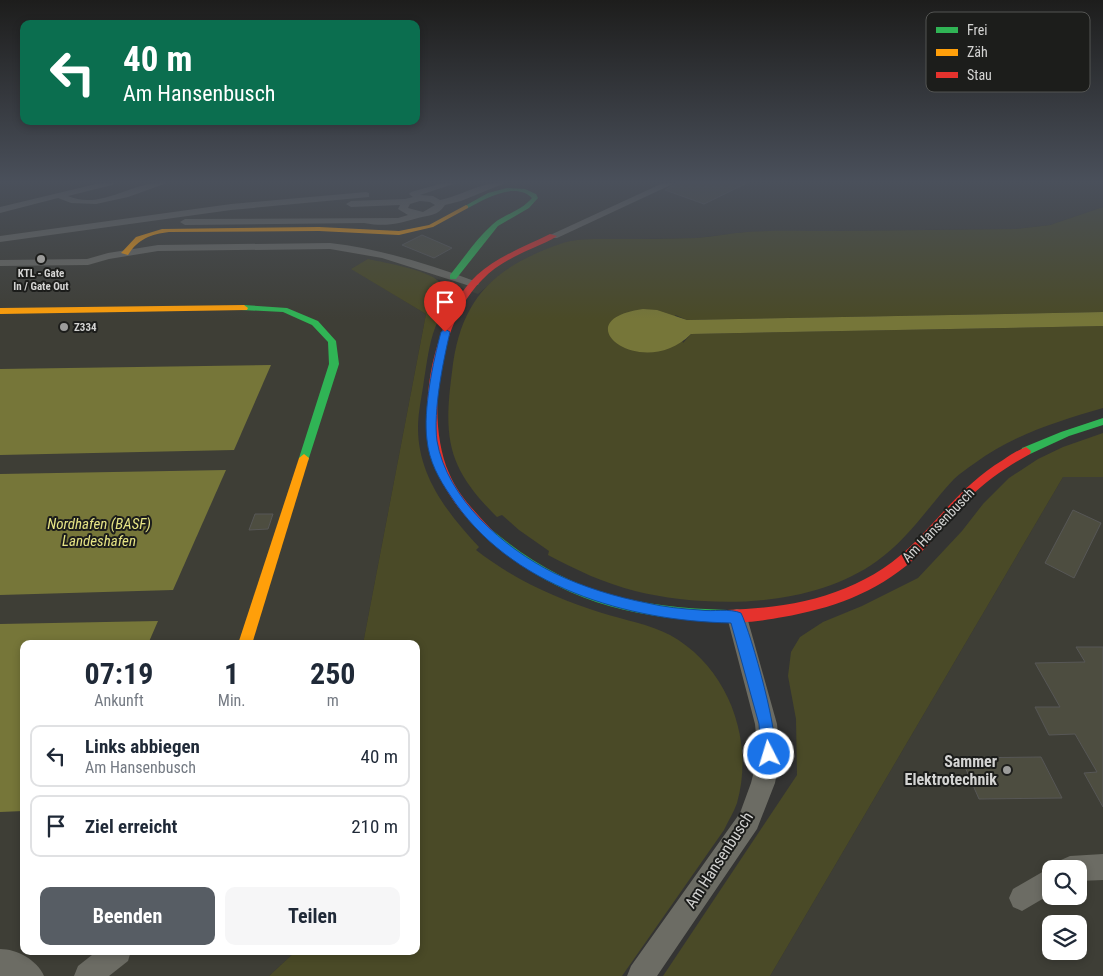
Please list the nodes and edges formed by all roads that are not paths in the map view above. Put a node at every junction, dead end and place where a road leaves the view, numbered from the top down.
1 (82, 229) edge
2 (274, 229) edge
3 (322, 229) edge
4 (423, 229) edge
5 (495, 229) edge
6 (569, 229) edge
7 (553, 236) joint
8 (1, 250) edge
9 (125, 253) junction
10 (453, 277) junction
11 (472, 284) junction
12 (0, 311) edge
13 (1103, 421) edge
14 (737, 617) junction
15 (246, 640) edge
16 (1103, 867) edge
17 (1087, 868) edge
18 (1042, 886) edge
19 (1022, 898) dead end
20 (113, 955) edge
21 (0, 963) edge
22 (30, 976) edge
23 (88, 976) edge
24 (641, 976) edge

1 - 8 street
2 - 9 street
3 - 4 street
5 - 10 street
6 - 7 street
7 - 11 street, Am Hansenbusch
8 - 9 street
9 - 10 street
10 - 11 street
11 - 14 street, Am Hansenbusch
12 - 15 street
13 - 14 street, Am Hansenbusch
14 - 24 street, Am Hansenbusch
16 - 17 street
18 - 19 street
20 - 23 street
21 - 22 street

